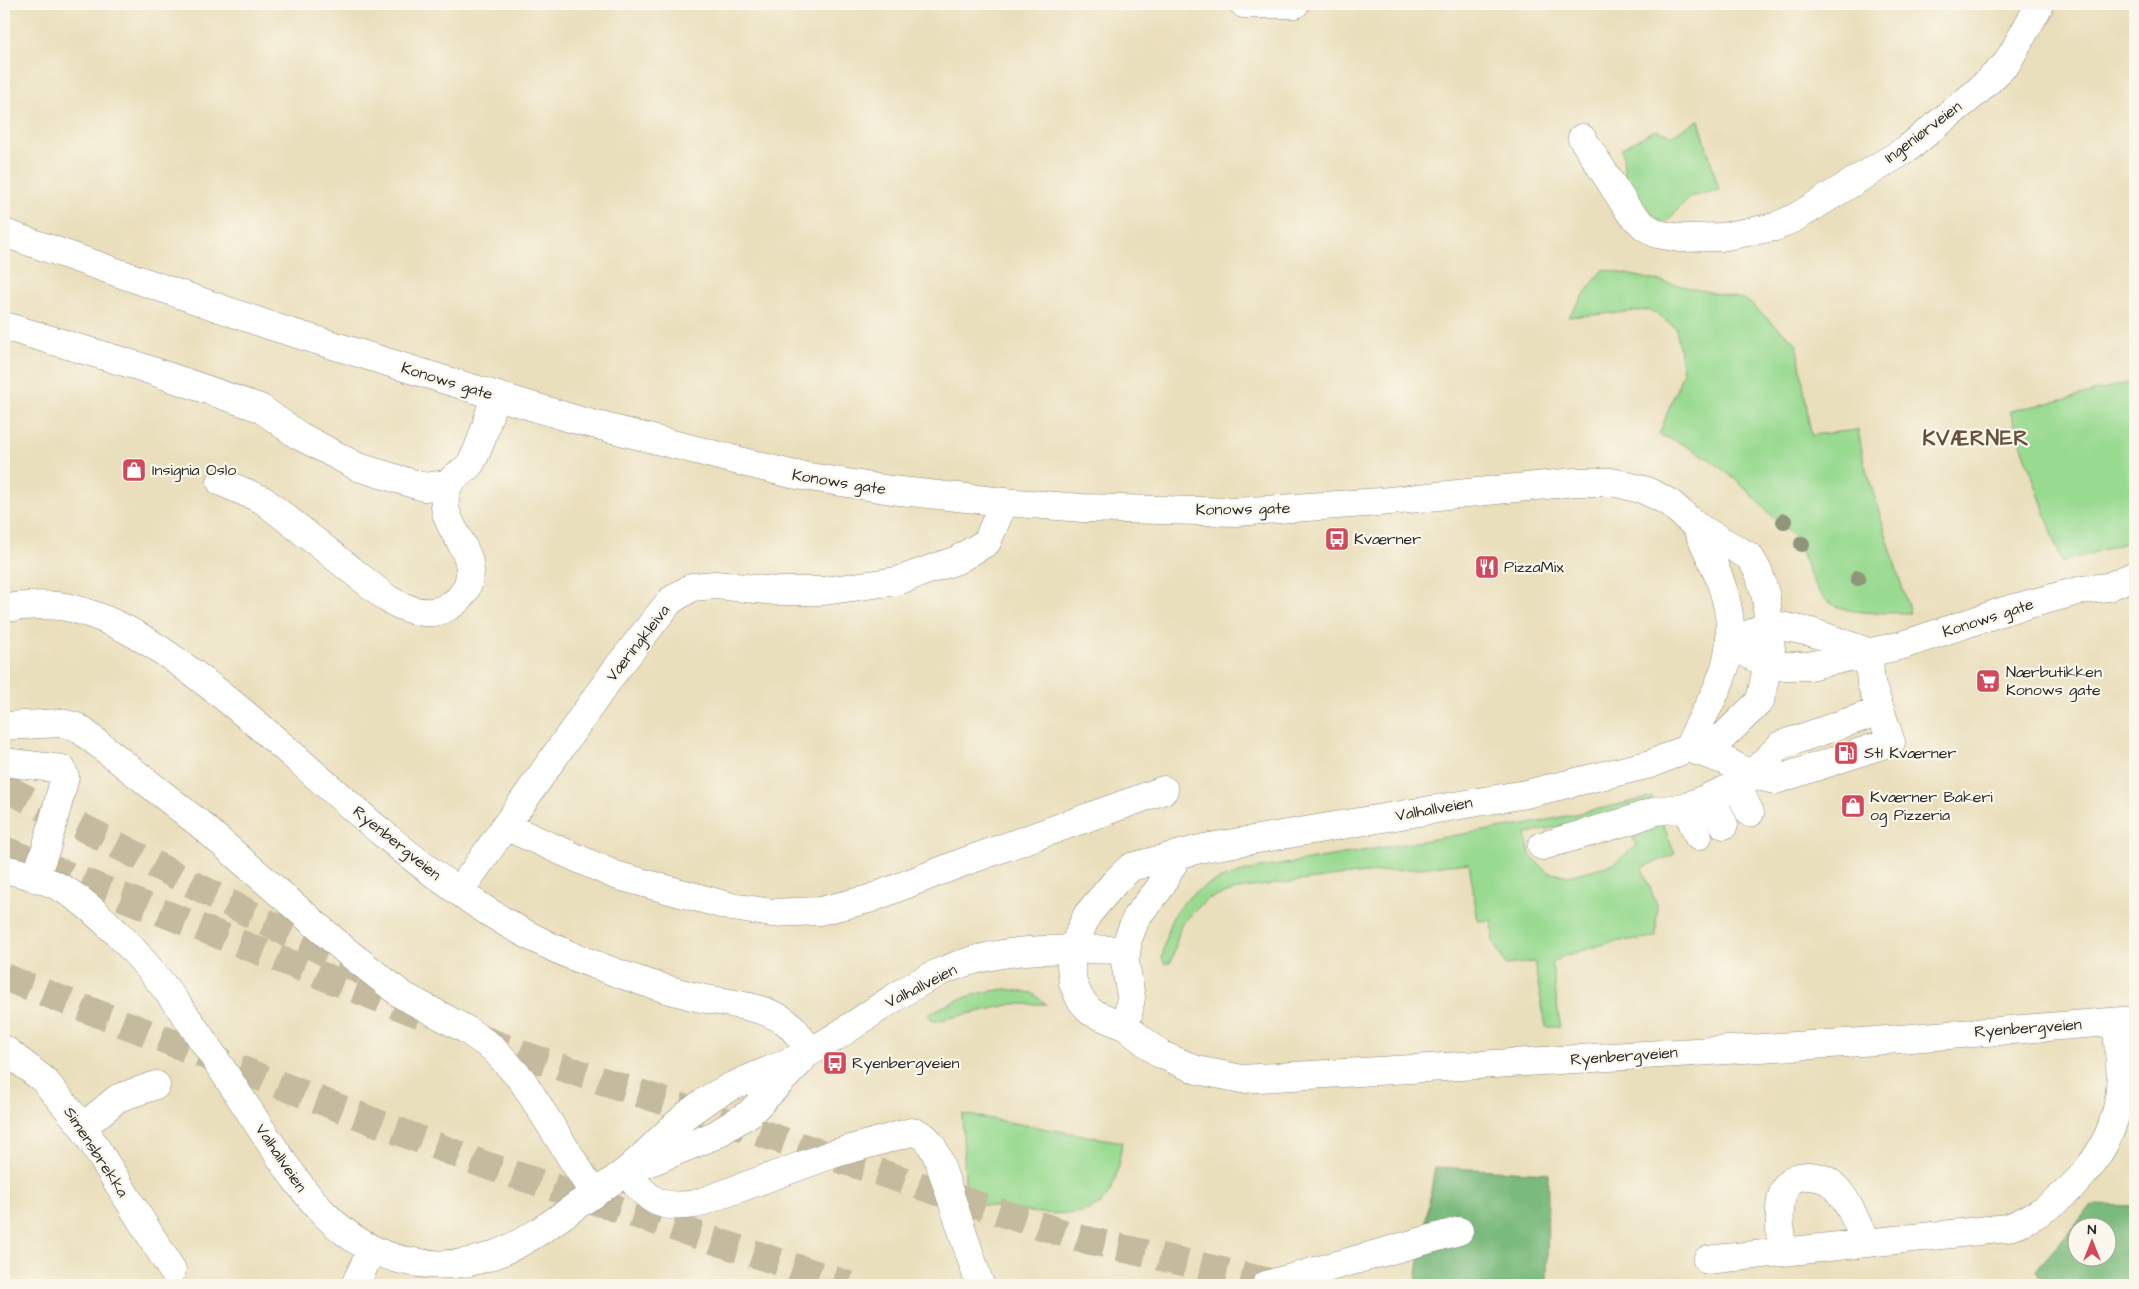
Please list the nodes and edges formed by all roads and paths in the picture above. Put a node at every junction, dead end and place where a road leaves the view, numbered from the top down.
1 (1244, 4) edge
2 (1295, 4) edge
3 (2040, 4) edge
4 (1582, 138) dead end
5 (4, 233) edge
6 (4, 326) edge
7 (494, 395) junction
8 (221, 482) dead end
9 (448, 484) junction
10 (1004, 502) junction
11 (1696, 526) junction
12 (2135, 575) edge
13 (2108, 587) junction
14 (2135, 596) edge
15 (4, 608) edge
16 (1770, 624) junction
17 (1731, 643) junction
18 (1868, 652) junction
19 (1768, 666) junction
20 (4, 726) edge
21 (1688, 748) junction
22 (4, 762) edge
23 (1744, 780) junction
24 (1164, 790) dead end
25 (1711, 796) junction
26 (1686, 807) junction
27 (1750, 813) dead end
28 (1724, 825) dead end
29 (506, 826) junction
30 (1698, 836) dead end
31 (1542, 846) dead end
32 (1177, 857) junction
33 (4, 869) edge
34 (35, 878) junction
35 (459, 892) junction
36 (1073, 948) junction
37 (1126, 950) junction
38 (2125, 1021) edge
39 (1126, 1027) junction
40 (4, 1049) edge
41 (810, 1052) junction
42 (156, 1085) dead end
43 (83, 1126) junction
44 (625, 1172) junction
45 (594, 1194) junction
46 (1459, 1231) dead end
47 (1865, 1242) junction
48 (372, 1249) junction
49 (1782, 1251) junction
50 (1707, 1260) dead end
51 (172, 1270) dead end
52 (355, 1285) edge
53 (980, 1285) edge
54 (1266, 1285) edge

1 - 2 main road
3 - 4 main road, Ingeniørveien
5 - 7 main road, Konows gate
6 - 9 main road
7 - 9 main road
7 - 10 main road, Konows gate
8 - 9 main road
10 - 11 main road, Konows gate
10 - 29 main road, Væringkleiva
11 - 16 main road, Konows gate
11 - 17 main road, Konows gate
12 - 13 main road, Konows gate
13 - 14 main road, Konows gate
13 - 18 main road, Konows gate
15 - 35 main road, Ryenbergveien
16 - 17 main road
16 - 18 main road
16 - 19 main road, Valhallveien
17 - 19 main road
17 - 21 main road
18 - 19 main road, Konows gate
18 - 23 main road
19 - 21 main road, Valhallveien
20 - 45 main road
21 - 23 main road
21 - 32 main road, Valhallveien
22 - 34 main road
23 - 25 main road
23 - 27 main road
24 - 29 main road
25 - 26 main road
25 - 28 main road
26 - 30 main road
26 - 31 main road
29 - 35 main road, Væringkleiva
32 - 36 main road, Valhallveien
32 - 37 main road
33 - 34 main road, Valhallveien
34 - 48 main road, Valhallveien
35 - 41 main road, Ryenbergveien
36 - 37 main road, Valhallveien
36 - 39 main road, Ryenbergveien
36 - 41 main road, Valhallveien
37 - 39 main road
38 - 39 main road, Ryenbergveien
38 - 47 main road
40 - 43 main road, Simensbrekka
41 - 44 main road, Valhallveien
42 - 43 main road
43 - 51 main road, Simensbrekka
44 - 45 main road, Valhallveien
44 - 53 main road
45 - 48 main road, Valhallveien
46 - 54 main road
47 - 49 main road
47 - 49 main road
48 - 52 main road
49 - 50 main road

